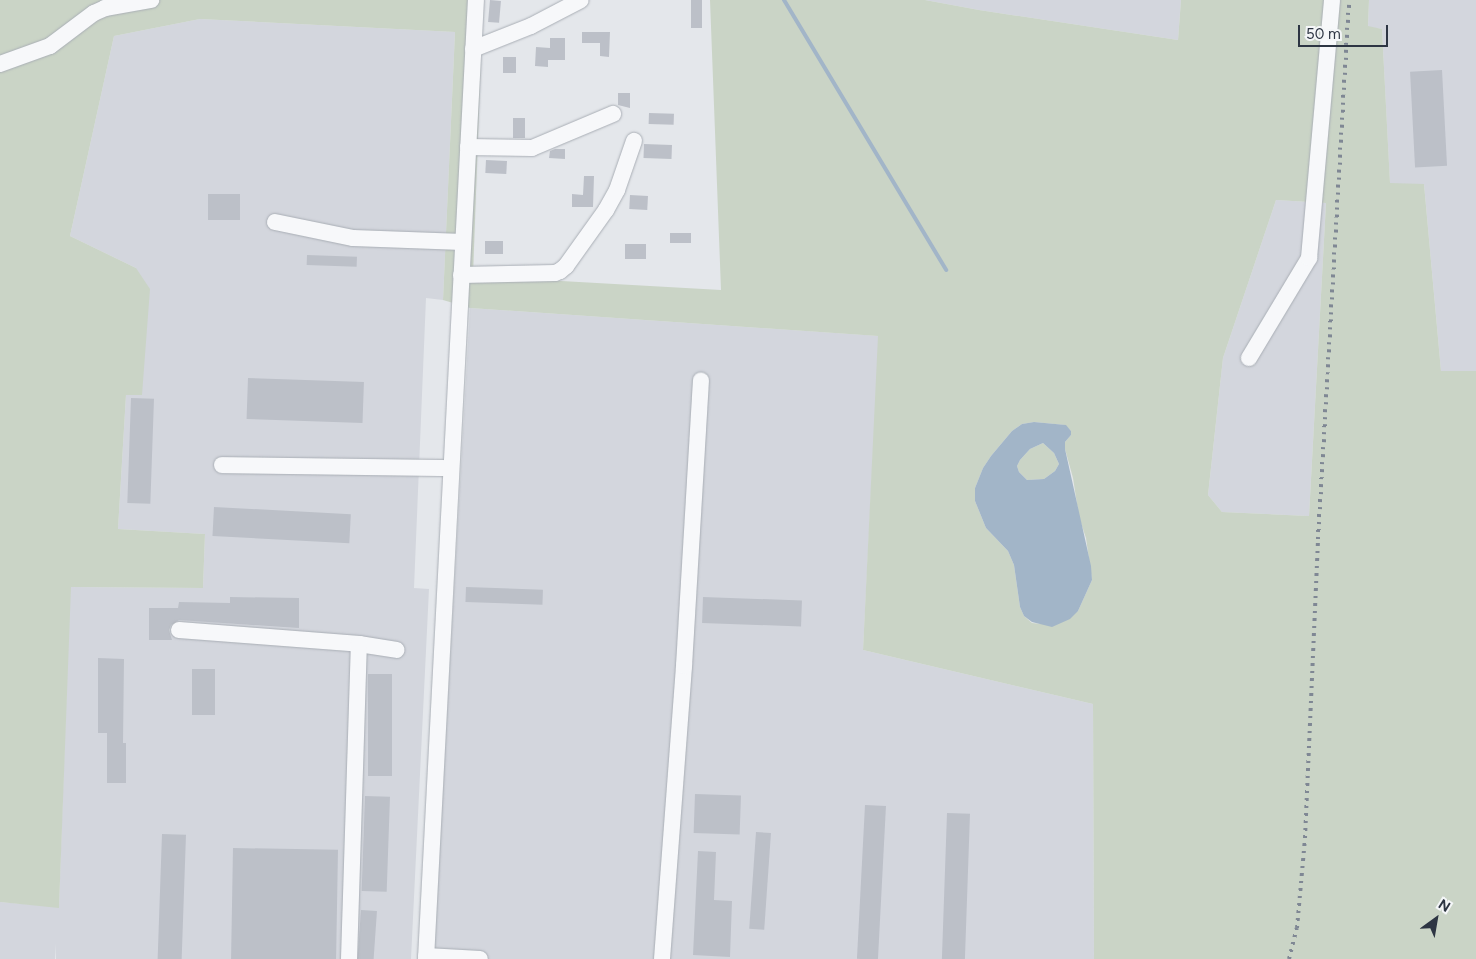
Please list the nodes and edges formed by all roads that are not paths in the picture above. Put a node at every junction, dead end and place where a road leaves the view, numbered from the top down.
1 (151, 0) edge
2 (476, 0) edge
3 (581, 0) edge
4 (1332, 0) edge
5 (473, 48) junction
6 (0, 64) edge
7 (613, 114) dead end
8 (634, 141) dead end
9 (468, 148) junction
10 (275, 222) dead end
11 (463, 242) junction
12 (461, 275) junction
13 (1249, 358) dead end
14 (701, 381) dead end
15 (222, 466) dead end
16 (451, 468) junction
17 (179, 630) dead end
18 (359, 644) junction
19 (397, 650) dead end
20 (426, 957) edge
21 (349, 959) edge
22 (480, 959) edge
23 (662, 959) edge

1 - 6 street
2 - 5 street
3 - 5 street
4 - 13 street
5 - 9 street
7 - 9 street
8 - 12 street
9 - 11 street
10 - 11 street
11 - 12 street
12 - 16 street
14 - 23 street
15 - 16 street
16 - 20 street
17 - 18 street
18 - 19 street
18 - 21 street
20 - 22 street

